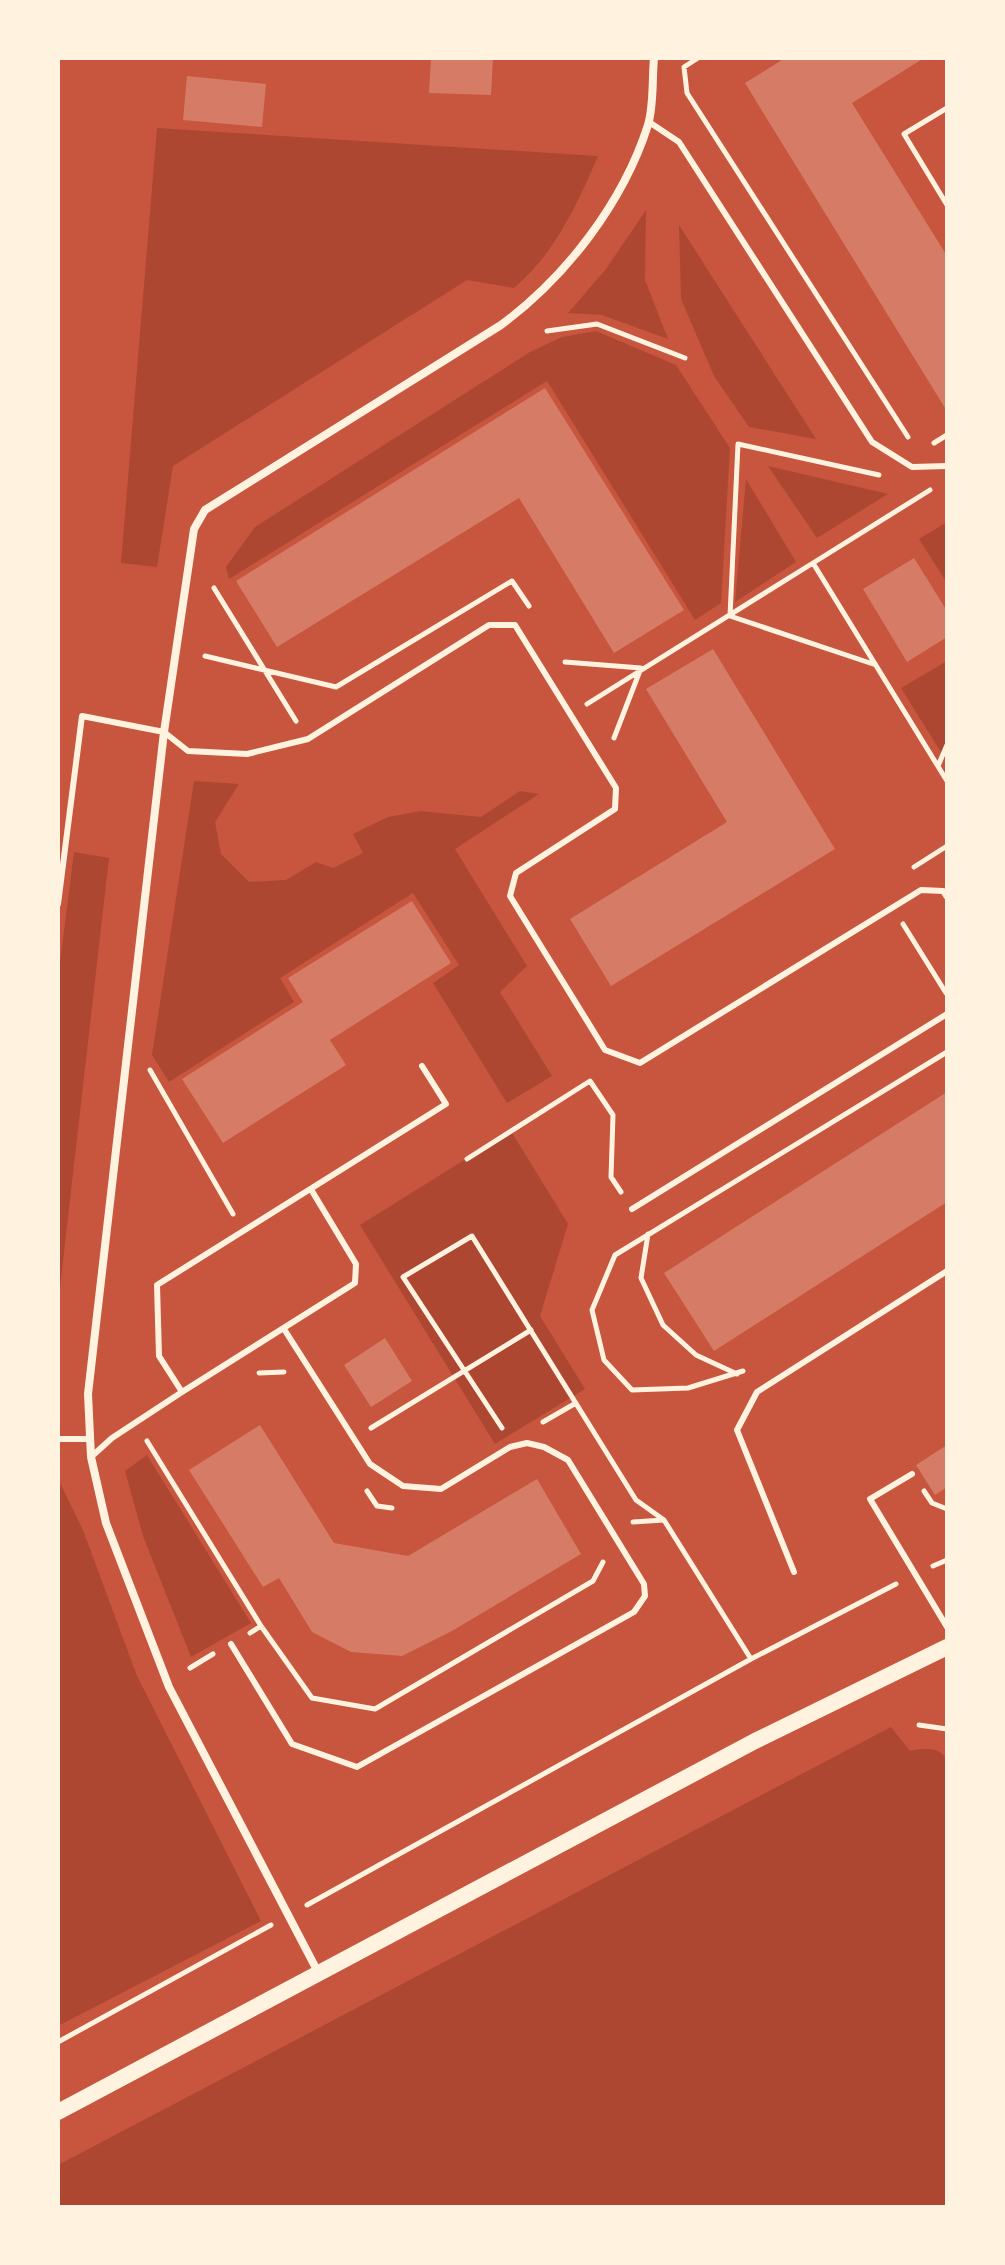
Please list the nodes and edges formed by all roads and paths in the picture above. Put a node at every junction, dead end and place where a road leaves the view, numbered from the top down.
1 (654, 58) edge
2 (698, 58) edge
3 (947, 108) edge
4 (649, 122) junction
5 (947, 205) edge
6 (547, 331) dead end
7 (685, 358) dead end
8 (947, 435) edge
9 (909, 439) dead end
10 (928, 447) dead end
11 (947, 466) edge
12 (889, 477) dead end
13 (919, 484) dead end
14 (813, 563) junction
15 (214, 588) dead end
16 (730, 616) junction
17 (535, 617) dead end
18 (559, 652) dead end
19 (205, 656) dead end
20 (873, 664) junction
21 (263, 668) junction
22 (641, 668) junction
23 (572, 715) junction
24 (164, 732) junction
25 (614, 738) dead end
26 (308, 739) junction
27 (947, 745) edge
28 (938, 766) junction
29 (947, 781) edge
30 (946, 893) edge
31 (58, 904) edge
32 (892, 908) junction
33 (947, 994) edge
34 (947, 1014) edge
35 (947, 1052) edge
36 (145, 1062) dead end
37 (422, 1066) dead end
38 (467, 1159) dead end
39 (312, 1191) junction
40 (632, 1209) junction
41 (244, 1231) junction
42 (648, 1235) junction
43 (947, 1271) edge
44 (284, 1329) junction
45 (531, 1330) junction
46 (463, 1370) junction
47 (288, 1372) dead end
48 (251, 1378) dead end
49 (182, 1392) junction
50 (576, 1403) junction
51 (137, 1423) junction
52 (538, 1425) dead end
53 (371, 1428) dead end
54 (504, 1430) dead end
55 (161, 1434) dead end
56 (58, 1439) edge
57 (91, 1439) junction
58 (148, 1442) junction
59 (137, 1450) dead end
60 (91, 1457) junction
61 (912, 1474) dead end
62 (361, 1481) dead end
63 (402, 1509) dead end
64 (664, 1520) junction
65 (613, 1531) junction
66 (595, 1549) dead end
67 (947, 1560) edge
68 (794, 1572) dead end
69 (914, 1575) junction
70 (261, 1626) junction
71 (947, 1627) edge
72 (231, 1644) junction
73 (947, 1647) edge
74 (751, 1659) junction
75 (190, 1668) dead end
76 (919, 1725) dead end
77 (947, 1729) edge
78 (287, 1916) junction
79 (320, 1975) junction
80 (58, 2042) edge
81 (58, 2112) edge

1 - 4 street
2 - 9 path
3 - 5 path
4 - 11 lane
4 - 24 street
6 - 7 path
8 - 10 path
12 - 16 path
13 - 14 path
14 - 16 path
14 - 20 path
15 - 21 path
16 - 20 path
16 - 22 path
17 - 21 path
18 - 22 path
19 - 21 path
20 - 28 path
21 - 26 path
22 - 23 path
22 - 25 path
23 - 26 lane
23 - 32 lane
24 - 26 lane
24 - 31 lane
24 - 57 street
27 - 28 path
28 - 29 path
30 - 32 lane
32 - 33 path
34 - 40 lane
35 - 42 path
36 - 41 path
37 - 39 lane
38 - 40 path
39 - 41 lane
39 - 44 lane
40 - 42 path
41 - 49 lane
42 - 42 path
43 - 68 lane
44 - 49 lane
44 - 65 lane
45 - 46 path
45 - 46 path
45 - 50 path
46 - 53 path
46 - 54 path
47 - 48 path
49 - 51 lane
50 - 52 path
50 - 64 path
51 - 58 path
51 - 60 lane
55 - 58 path
56 - 57 lane
57 - 60 street
58 - 59 path
58 - 70 path
60 - 78 street
61 - 69 lane
62 - 63 path
64 - 65 path
64 - 74 path
65 - 72 lane
66 - 70 path
67 - 69 path
69 - 71 lane
69 - 74 path
70 - 72 path
72 - 75 path
73 - 79 main road
74 - 78 path
76 - 77 path
78 - 79 street
78 - 80 path
79 - 81 main road

